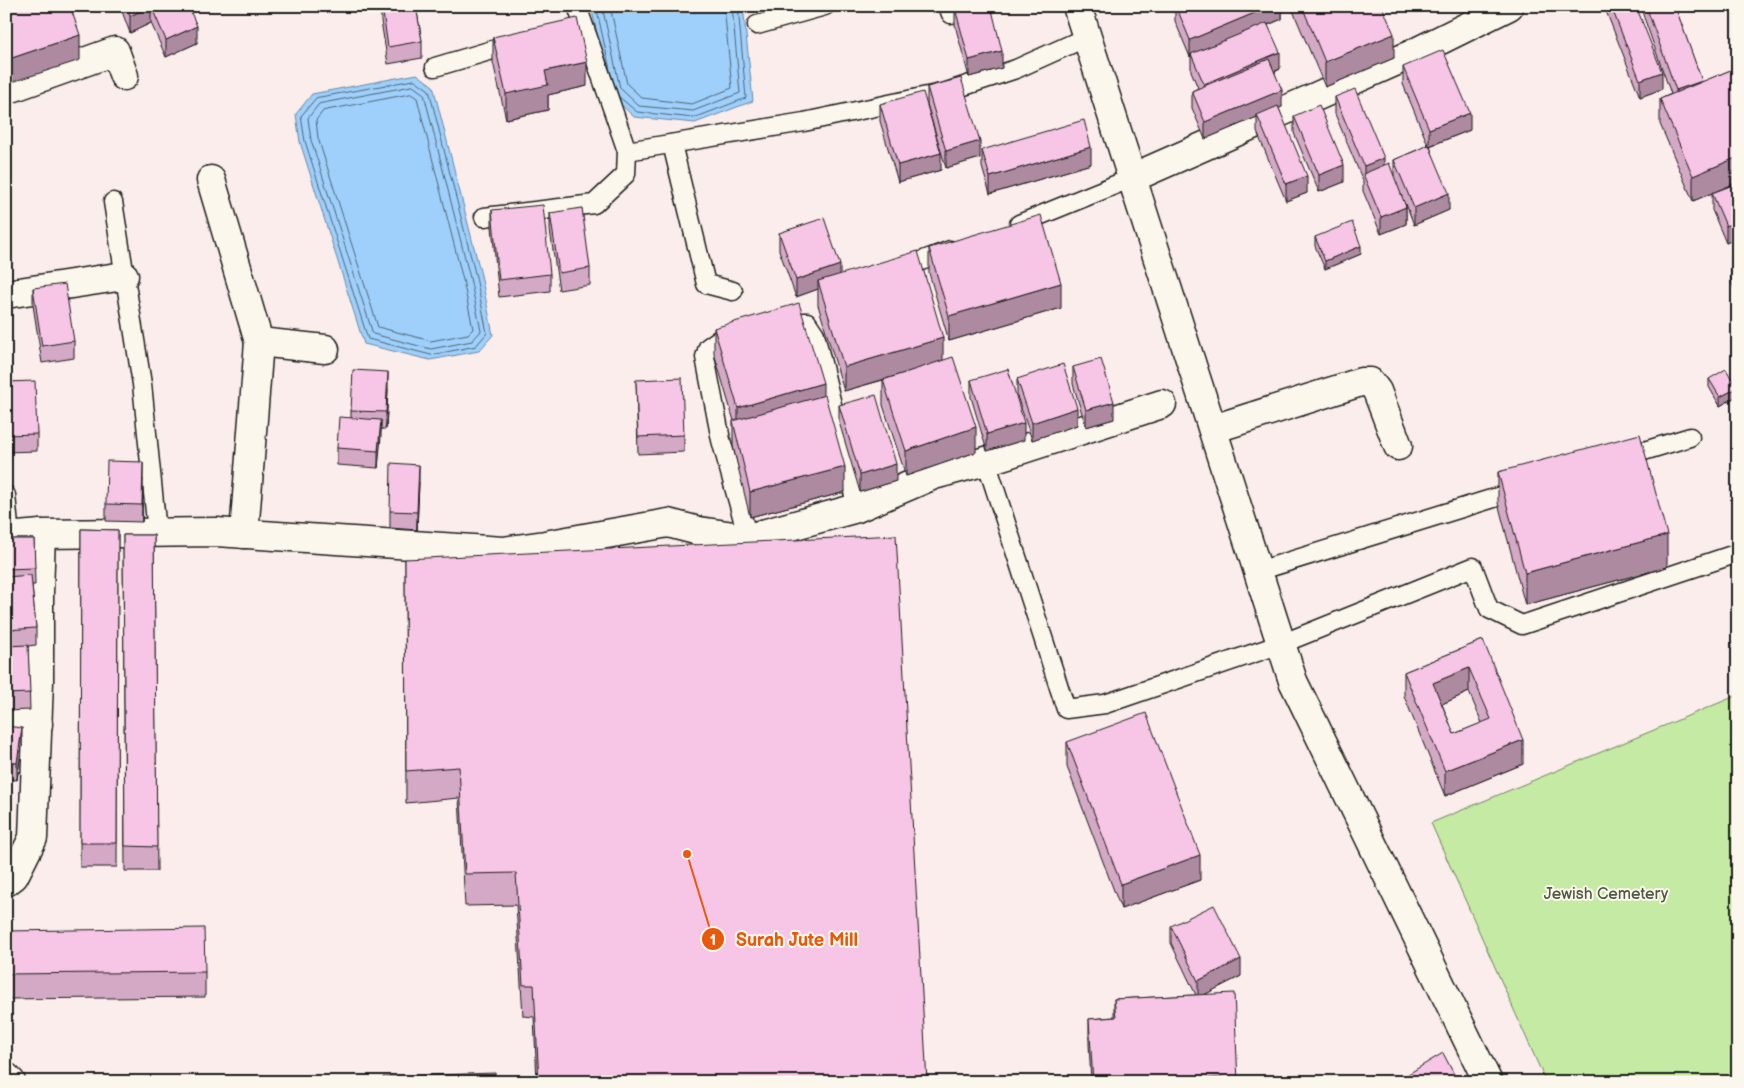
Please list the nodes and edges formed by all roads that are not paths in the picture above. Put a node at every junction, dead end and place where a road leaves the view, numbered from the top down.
1 (577, 6) edge
2 (825, 6) edge
3 (948, 6) edge
4 (972, 6) edge
5 (1077, 6) edge
6 (1509, 6) edge
7 (582, 24) junction
8 (758, 25) dead end
9 (564, 29) edge
10 (536, 37) edge
11 (1087, 37) junction
12 (435, 67) dead end
13 (124, 76) dead end
14 (6, 90) edge
15 (672, 144) junction
16 (627, 151) junction
17 (1132, 178) junction
18 (211, 180) dead end
19 (113, 202) dead end
20 (484, 217) dead end
21 (999, 231) edge
22 (963, 245) edge
23 (124, 276) junction
24 (881, 276) edge
25 (733, 291) dead end
26 (6, 294) edge
27 (259, 342) junction
28 (325, 349) dead end
29 (1162, 404) dead end
30 (1213, 429) junction
31 (1690, 437) dead end
32 (1398, 446) dead end
33 (986, 461) junction
34 (1604, 463) edge
35 (1538, 484) edge
36 (6, 495) edge
37 (857, 508) junction
38 (157, 532) junction
39 (41, 534) junction
40 (244, 534) junction
41 (8, 537) edge
42 (748, 538) junction
43 (1738, 553) edge
44 (1258, 571) junction
45 (1281, 644) junction
46 (6, 724) edge
47 (38, 724) junction
48 (6, 882) edge
49 (6, 1077) edge
50 (11, 1082) edge
51 (1488, 1082) edge

1 - 7 lane
2 - 8 lane
3 - 4 lane
5 - 11 street
6 - 17 street
7 - 9 lane
7 - 16 lane
10 - 12 lane
11 - 15 lane
11 - 17 street
13 - 14 street
15 - 16 lane
15 - 25 lane
16 - 20 lane
17 - 21 lane
17 - 30 street
18 - 27 street
19 - 23 lane
22 - 24 lane
23 - 26 street
23 - 38 lane
27 - 28 street
27 - 40 street
29 - 33 street
30 - 32 street
30 - 44 street
31 - 34 lane
33 - 37 street
33 - 45 lane
35 - 44 lane
36 - 41 lane
37 - 42 street
37 - 42 lane
38 - 39 street
38 - 40 street
39 - 41 street
39 - 47 street
40 - 42 street
43 - 45 lane
44 - 45 street
45 - 51 street
46 - 47 street
47 - 48 street
49 - 50 street

